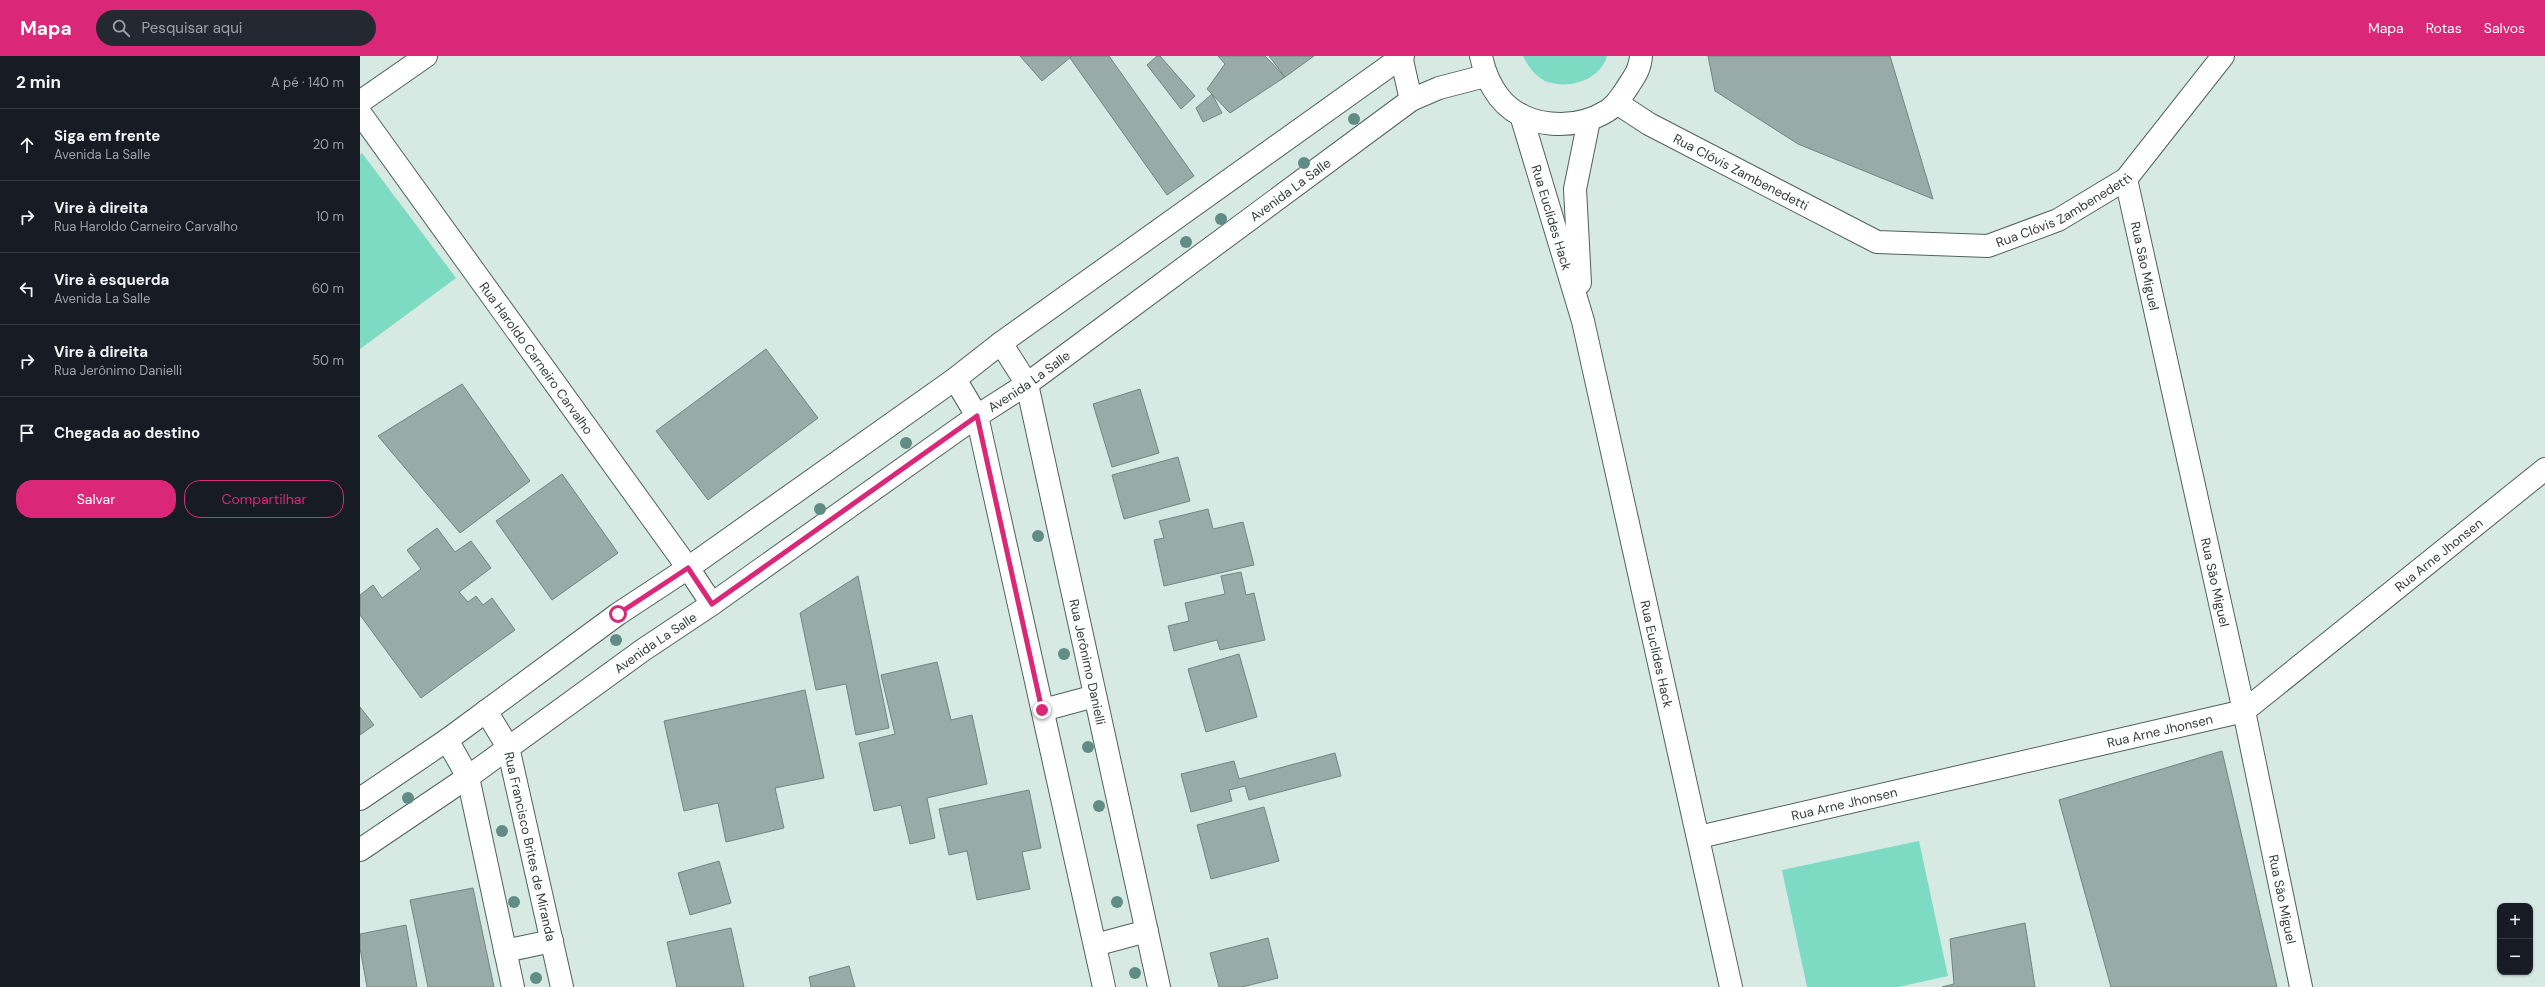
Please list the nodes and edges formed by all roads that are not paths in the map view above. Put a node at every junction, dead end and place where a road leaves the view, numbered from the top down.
1 (426, 56) edge
2 (1401, 56) edge
3 (1641, 56) edge
4 (2223, 56) edge
5 (1483, 66) edge
6 (1411, 100) junction
7 (360, 102) edge
8 (1617, 103) junction
9 (360, 113) edge
10 (1521, 115) junction
11 (1589, 120) junction
12 (2126, 179) junction
13 (1583, 321) junction
14 (1001, 343) junction
15 (954, 379) junction
16 (1027, 384) junction
17 (977, 416) junction
18 (2545, 469) edge
19 (688, 568) junction
20 (712, 604) junction
21 (1095, 696) junction
22 (1042, 710) junction
23 (486, 711) junction
24 (2244, 711) junction
25 (447, 740) junction
26 (508, 747) junction
27 (468, 777) junction
28 (360, 799) edge
29 (1699, 837) junction
30 (360, 850) edge
31 (1147, 930) junction
32 (552, 941) junction
33 (1095, 944) junction
34 (505, 952) junction
35 (513, 987) edge
36 (562, 987) edge
37 (1104, 987) edge
38 (1159, 987) edge
39 (1731, 987) edge
40 (2301, 987) edge

1 - 7 street
2 - 6 street
2 - 14 street
3 - 8 street
4 - 12 street, Rua Clóvis Zambenedetti
5 - 6 street, Avenida La Salle
5 - 10 street
6 - 16 street, Avenida La Salle
8 - 11 street
8 - 12 street, Rua Clóvis Zambenedetti
9 - 19 street, Rua Haroldo Carneiro Carvalho
10 - 11 street
10 - 13 street, Rua Euclides Hack
11 - 13 street, Rua Euclides Hack
12 - 24 street, Rua São Miguel
13 - 29 street, Rua Euclides Hack
14 - 15 street
14 - 16 street, Rua Jerônimo Danielli
15 - 17 street
15 - 19 street
16 - 17 street, Avenida La Salle
16 - 21 street, Rua Jerônimo Danielli
17 - 20 street, Avenida La Salle
17 - 22 street
18 - 24 street, Rua Arne Jhonsen
19 - 20 street, Rua Haroldo Carneiro Carvalho
19 - 23 street
20 - 26 street, Avenida La Salle
21 - 22 street
21 - 31 street, Rua Jerônimo Danielli
22 - 33 street
23 - 25 street
23 - 26 street, Rua Francisco Brites de Miranda
24 - 29 street, Rua Arne Jhonsen
24 - 40 street, Rua São Miguel
25 - 27 street
25 - 28 street
26 - 27 street, Avenida La Salle
26 - 32 street, Rua Francisco Brites de Miranda
27 - 30 street, Avenida La Salle
27 - 34 street
29 - 39 street, Rua Euclides Hack
31 - 33 street
31 - 38 street, Rua Jerônimo Danielli
32 - 34 street
32 - 36 street, Rua Francisco Brites de Miranda
33 - 37 street
34 - 35 street

